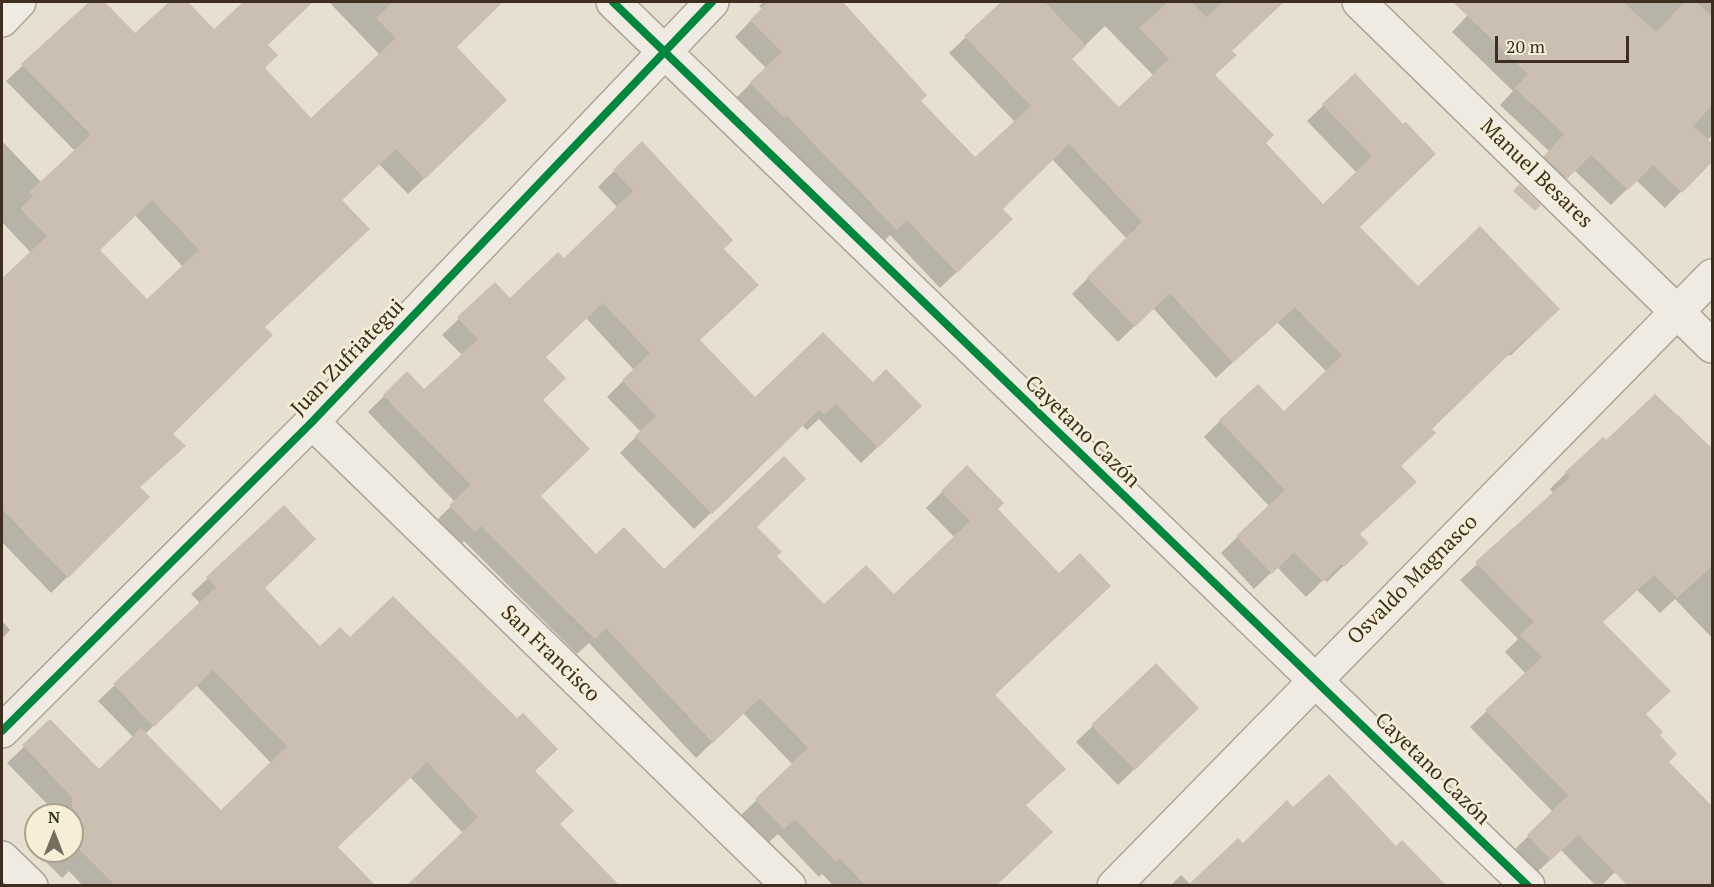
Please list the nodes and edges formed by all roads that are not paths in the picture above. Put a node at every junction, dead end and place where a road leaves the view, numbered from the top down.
1 (20, 2) edge
2 (613, 2) edge
3 (712, 2) edge
4 (1359, 2) edge
5 (2, 20) edge
6 (663, 52) junction
7 (1713, 276) edge
8 (1678, 312) junction
9 (1713, 346) edge
10 (312, 422) junction
11 (1314, 681) junction
12 (2, 731) edge
13 (2, 858) edge
14 (31, 885) edge
15 (789, 885) edge
16 (1114, 885) edge
17 (1528, 885) edge

1 - 5 street
2 - 6 street, Cayetano Cazón
3 - 6 street, Juan Zufriategui
4 - 8 street, Manuel Besares
6 - 10 street, Juan Zufriategui
6 - 11 street, Cayetano Cazón
7 - 8 street, Osvaldo Magnasco
8 - 9 street, Manuel Besares
8 - 11 street, Osvaldo Magnasco
10 - 12 street, Juan Zufriategui
10 - 15 street, San Francisco
11 - 16 street, Osvaldo Magnasco
11 - 17 street, Cayetano Cazón
13 - 14 street

